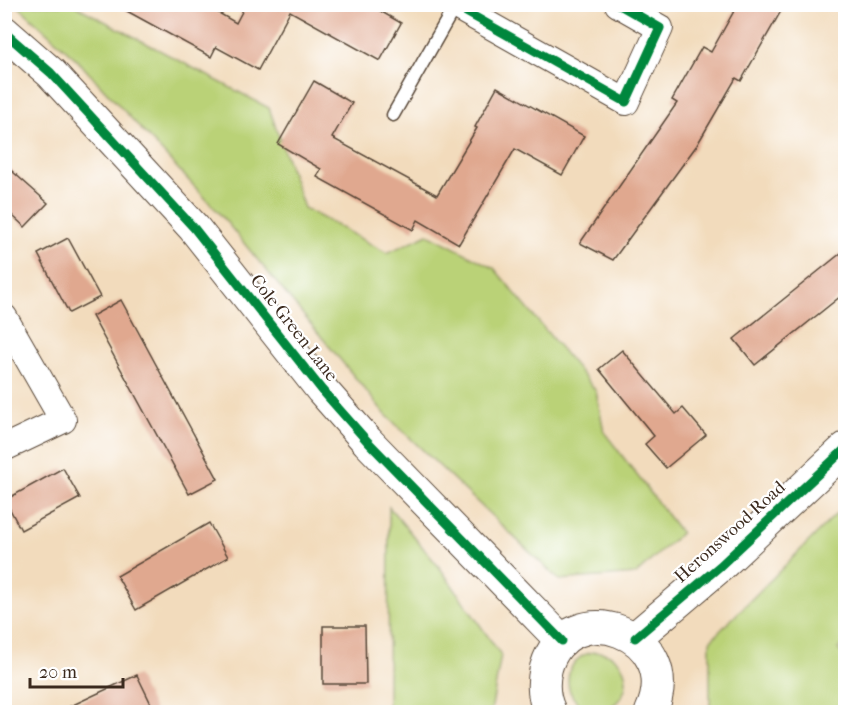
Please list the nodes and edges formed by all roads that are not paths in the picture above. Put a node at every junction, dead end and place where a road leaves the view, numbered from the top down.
1 (618, 4) edge
2 (453, 5) edge
3 (4, 32) edge
4 (393, 115) dead end
5 (4, 317) edge
6 (4, 448) edge
7 (846, 448) edge
8 (635, 638) junction
9 (562, 641) junction
10 (542, 681) junction
11 (657, 708) edge
12 (530, 712) edge
13 (550, 712) edge

1 - 2 street
2 - 4 lane
3 - 9 street, Cole Green Lane
5 - 6 street
7 - 8 street, Heronswood Road
8 - 9 street
8 - 11 street
9 - 10 street
10 - 12 street
10 - 13 street

